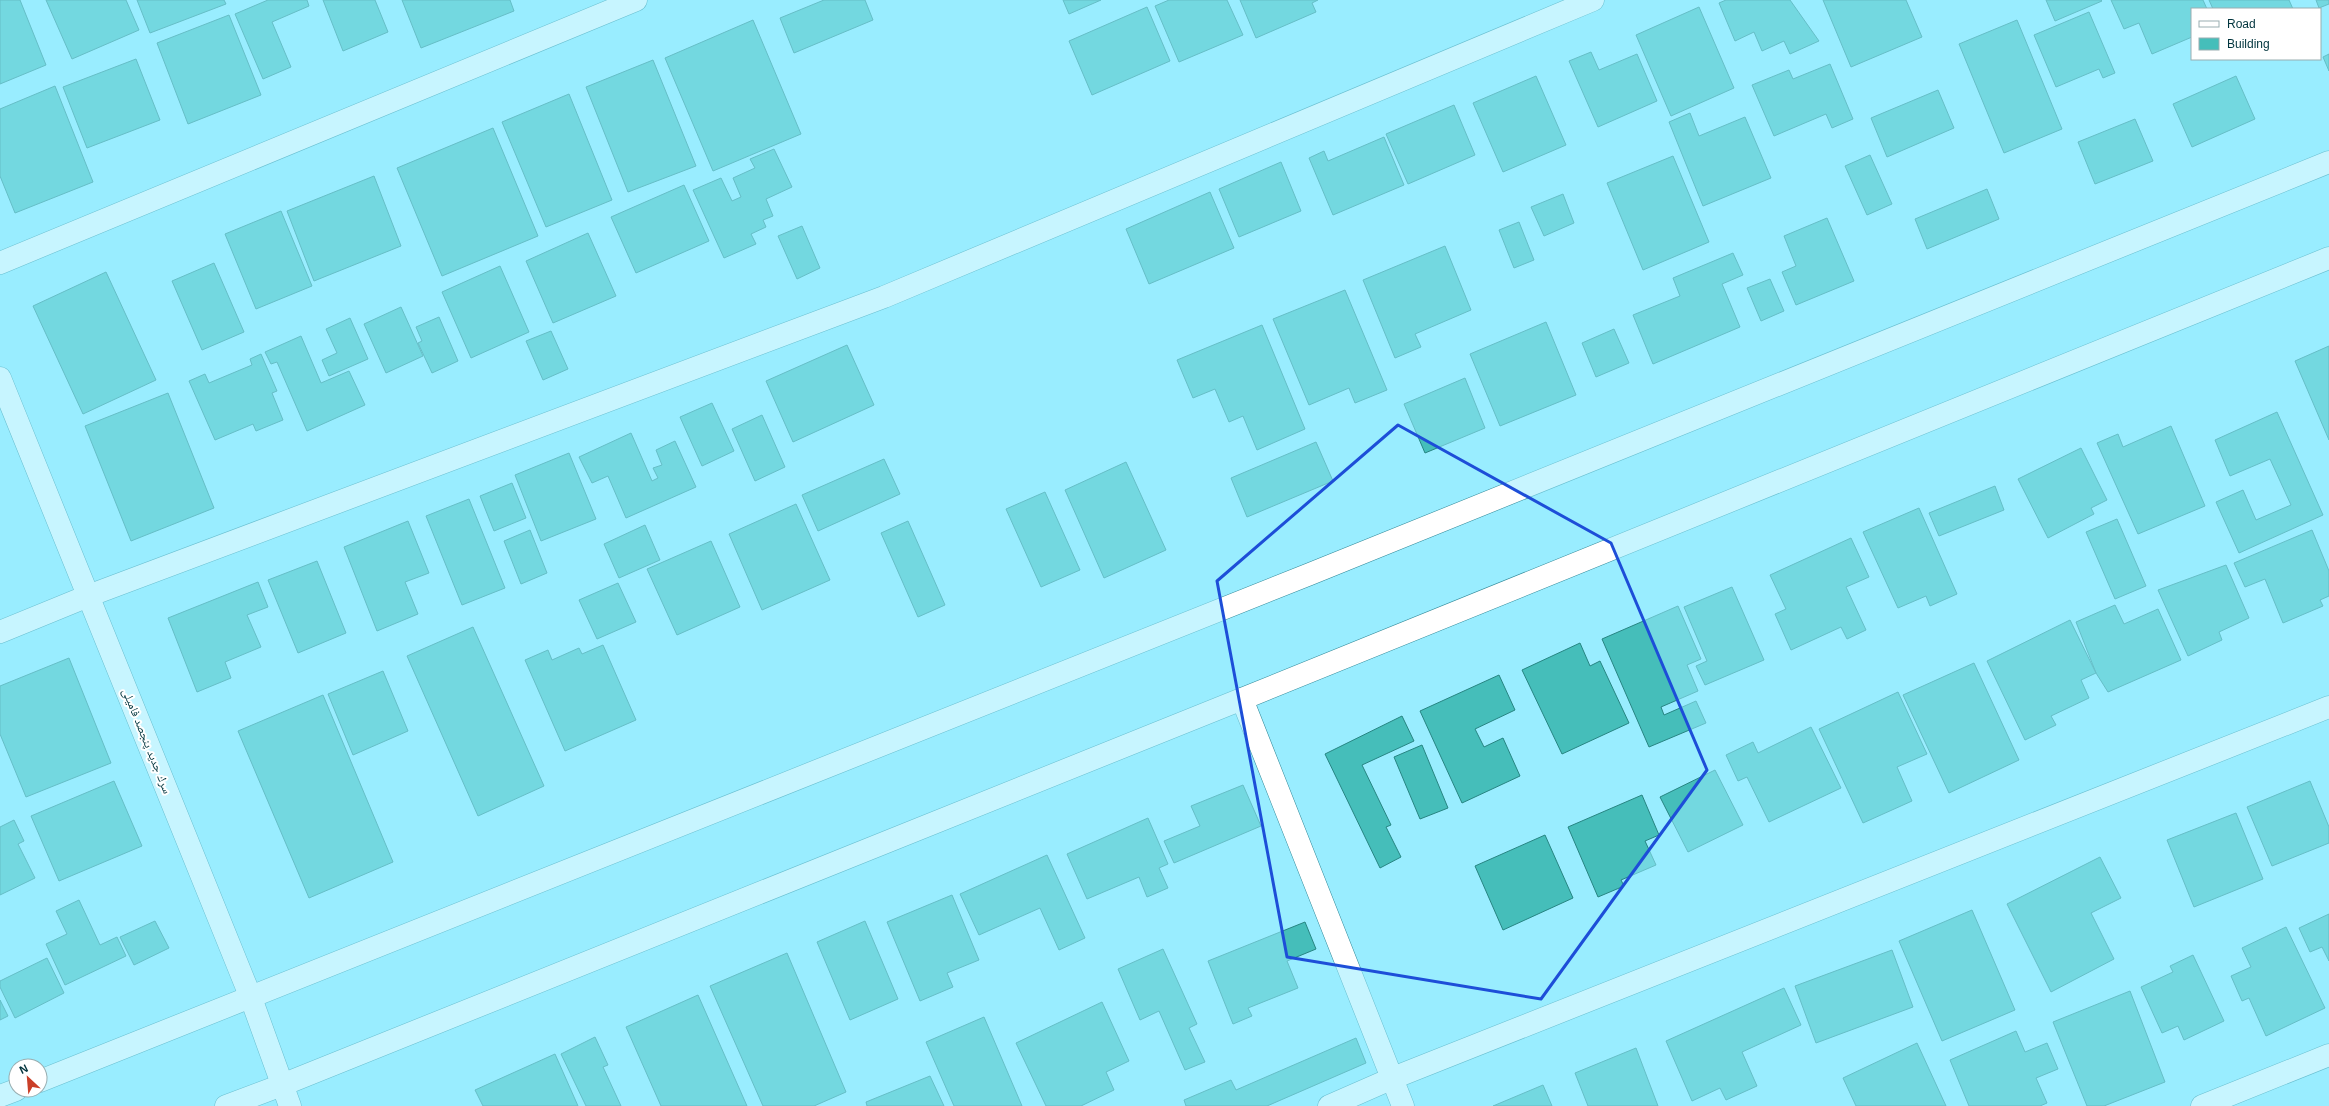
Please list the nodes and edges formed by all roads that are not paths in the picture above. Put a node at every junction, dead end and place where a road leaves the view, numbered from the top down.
1 (636, 0) edge
2 (1593, 0) edge
3 (2329, 162) edge
4 (2329, 258) edge
5 (0, 263) edge
6 (0, 378) edge
7 (88, 596) junction
8 (0, 632) edge
9 (1242, 699) junction
10 (2329, 707) edge
11 (251, 998) junction
12 (2329, 1055) edge
13 (48, 1078) edge
14 (1393, 1078) junction
15 (282, 1085) junction
16 (226, 1106) edge
17 (290, 1106) edge
18 (1329, 1106) edge
19 (1403, 1106) edge
20 (2202, 1106) edge

1 - 5 street
2 - 7 street
3 - 11 street
4 - 9 street
6 - 7 street, سرك جدید پنجصد فامیلی
7 - 8 street
7 - 11 street, سرك جدید پنجصد فامیلی
9 - 14 street
9 - 15 street
10 - 14 street
11 - 13 street
11 - 15 street, سرك جدید پنجصد فامیلی
12 - 20 street
14 - 18 street
14 - 19 street
15 - 16 street
15 - 17 street, سرك جدید پنجصد فامیلی

